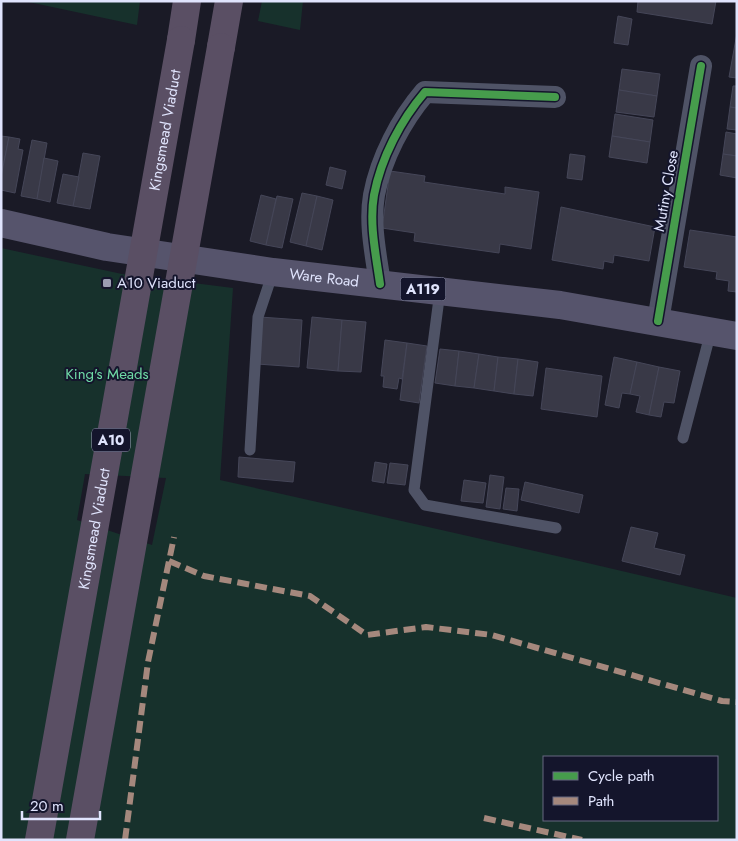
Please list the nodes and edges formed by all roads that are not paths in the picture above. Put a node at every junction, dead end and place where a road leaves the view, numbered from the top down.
1 (188, 1) edge
2 (229, 1) edge
3 (701, 66) dead end
4 (555, 96) dead end
5 (1, 224) edge
6 (273, 272) junction
7 (380, 284) junction
8 (440, 291) junction
9 (658, 321) junction
10 (724, 333) edge
11 (683, 438) dead end
12 (250, 450) dead end
13 (556, 528) dead end
14 (40, 840) edge
15 (80, 840) edge

1 - 14 highway, Kingsmead Viaduct / A10, bridge
2 - 15 highway, A10, bridge
3 - 9 street, Mutiny Close
4 - 7 street
5 - 6 main road, Ware Road / A119
6 - 7 main road, Ware Road / A119
6 - 12 lane
7 - 8 main road, Ware Road / A119
8 - 9 main road, Ware Road / A119
8 - 13 lane
9 - 10 main road, Ware Road / A119
10 - 11 lane

